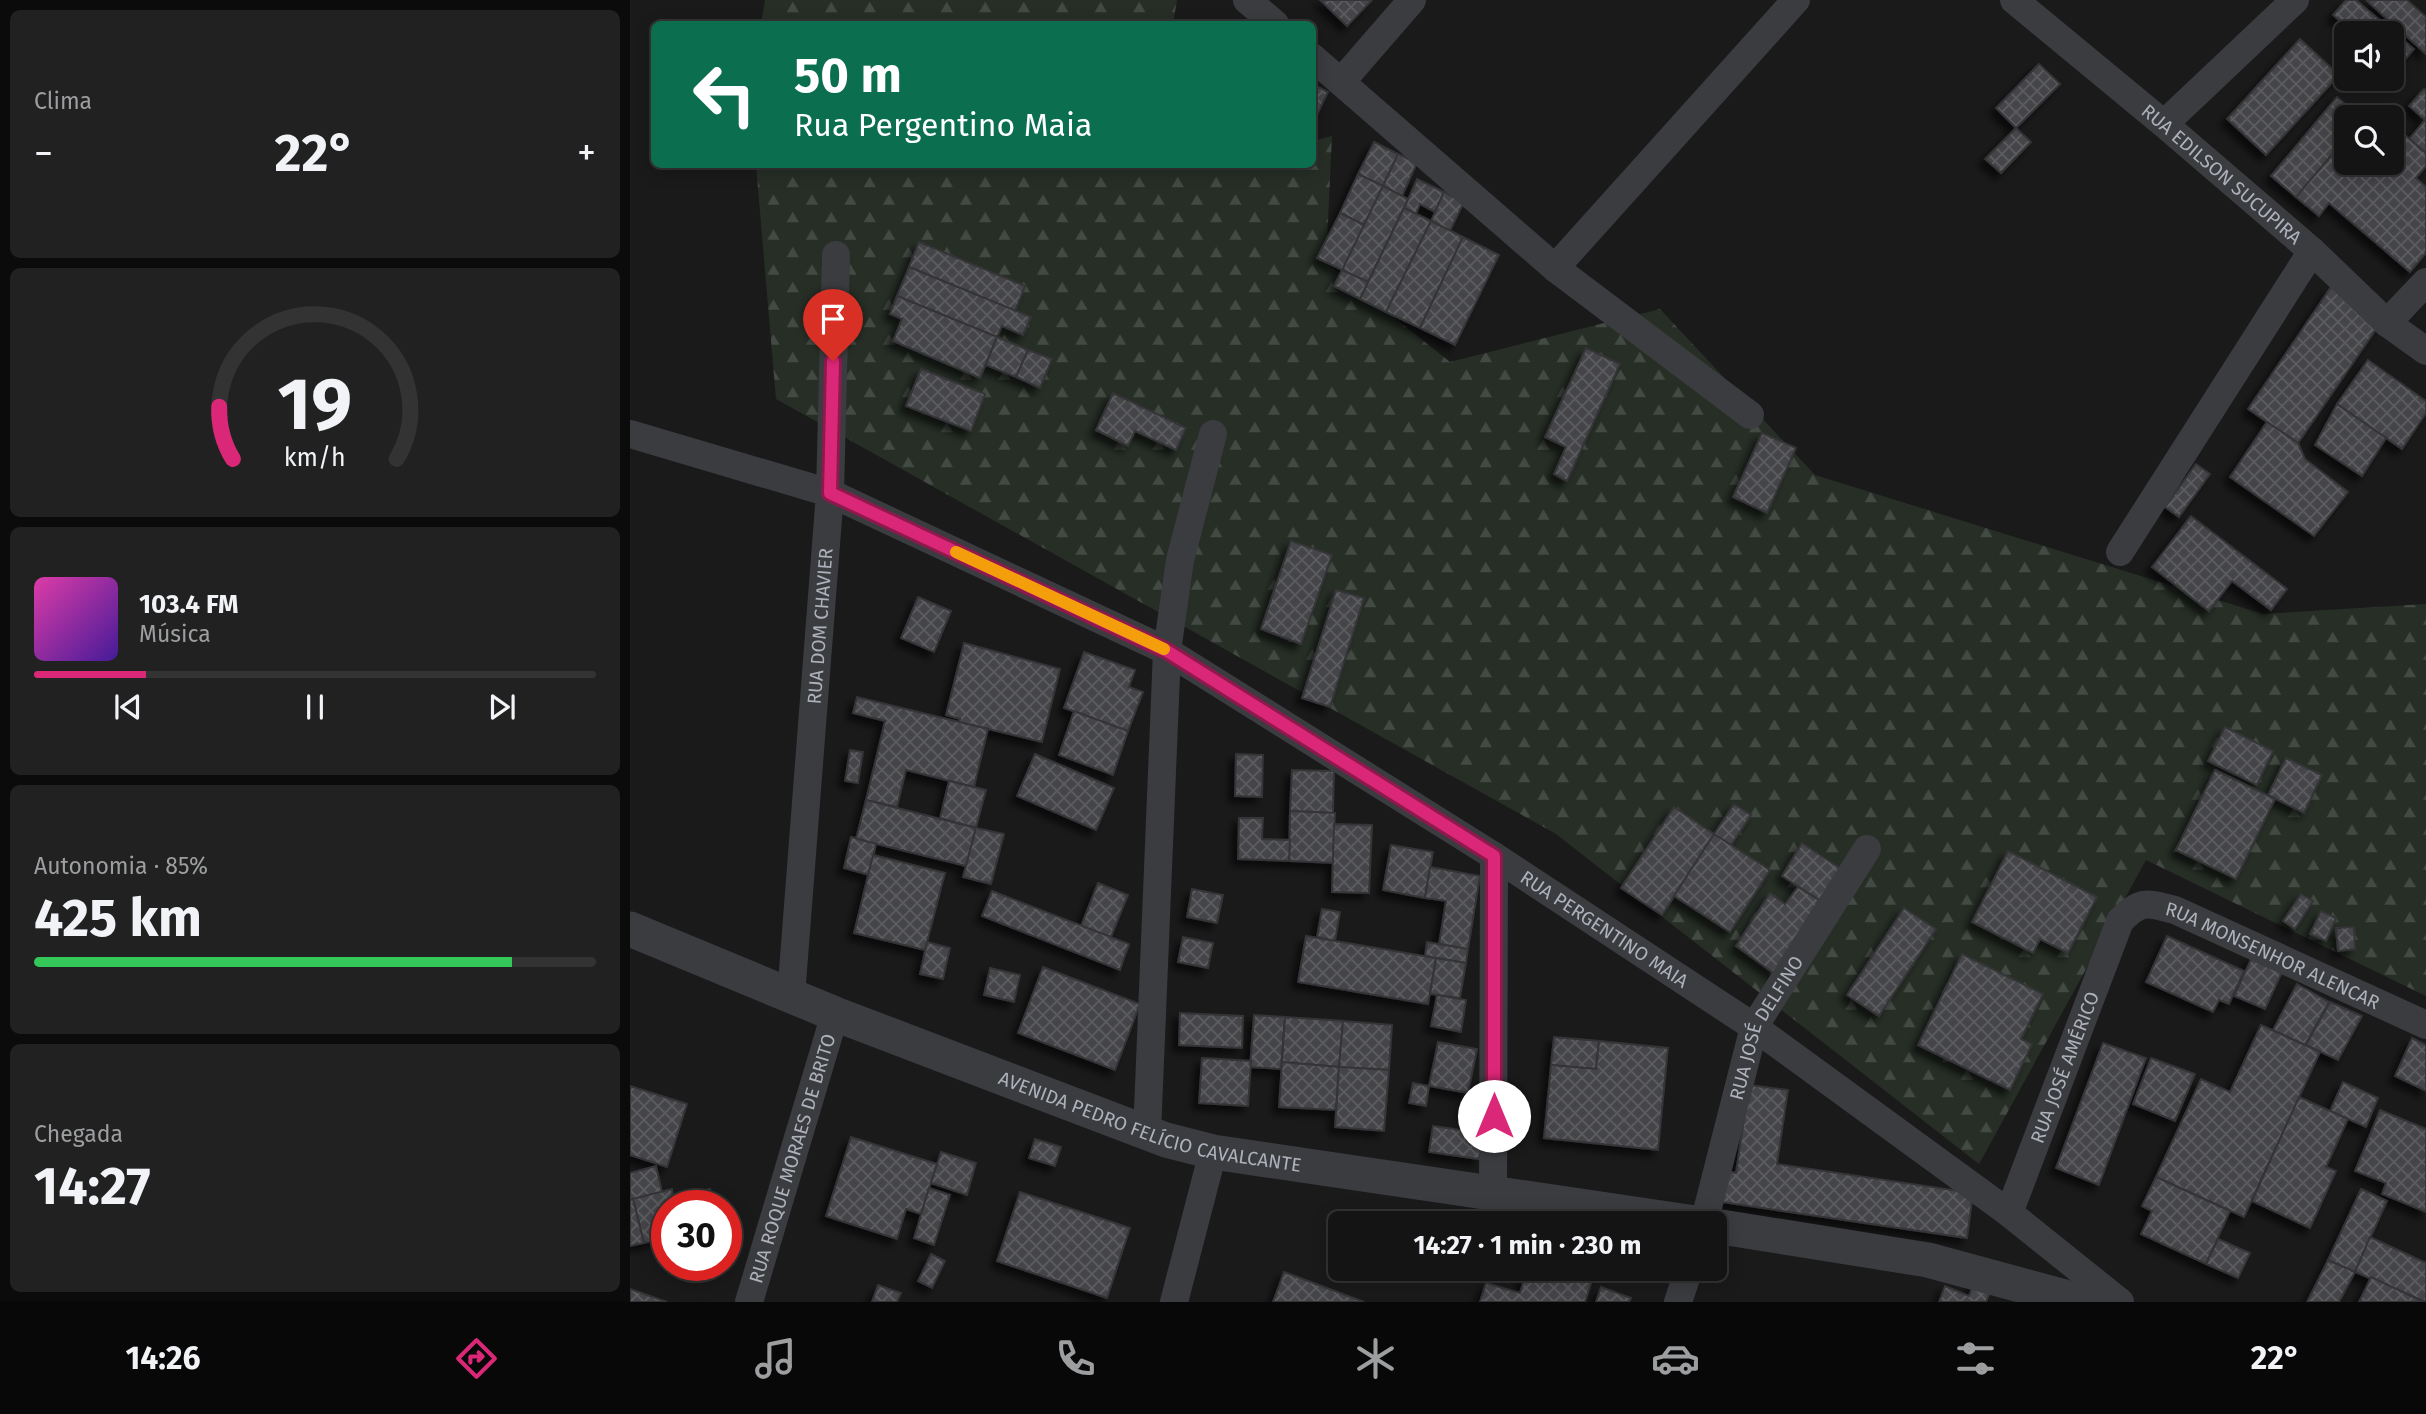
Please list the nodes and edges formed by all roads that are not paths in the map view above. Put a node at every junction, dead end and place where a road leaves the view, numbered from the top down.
1 (1247, 0) edge
2 (1412, 0) edge
3 (1796, 0) edge
4 (2014, 0) edge
5 (2295, 0) edge
6 (1272, 21) edge
7 (1316, 60) edge
8 (1341, 82) junction
9 (2164, 124) junction
10 (2312, 251) junction
11 (836, 255) dead end
12 (1555, 268) junction
13 (2426, 282) edge
14 (2387, 323) junction
15 (2426, 351) edge
16 (1750, 415) dead end
17 (630, 434) edge
18 (1213, 434) dead end
19 (830, 493) junction
20 (2120, 552) dead end
21 (1167, 651) junction
22 (1867, 849) dead end
23 (1494, 856) junction
24 (2120, 921) joint
25 (630, 929) edge
26 (791, 996) junction
27 (835, 1014) junction
28 (2426, 1025) edge
29 (1754, 1027) junction
30 (1147, 1134) junction
31 (1213, 1152) junction
32 (1493, 1194) junction
33 (1611, 1211) edge
34 (1707, 1211) edge
35 (2009, 1213) junction
36 (1727, 1228) edge
37 (1685, 1281) edge
38 (749, 1302) edge
39 (1174, 1302) edge
40 (1678, 1302) edge
41 (2082, 1302) edge
42 (2120, 1302) edge

1 - 6 street
2 - 8 street
3 - 12 street
4 - 9 street, RUA EDILSON SUCUPIRA
5 - 9 street
7 - 8 street
8 - 12 street
9 - 10 street, RUA EDILSON SUCUPIRA
10 - 14 street, RUA EDILSON SUCUPIRA
10 - 20 street
11 - 19 street, RUA DOM CHAVIER
12 - 16 street
13 - 14 street
14 - 15 street, RUA EDILSON SUCUPIRA
17 - 19 street, RUA PERGENTINO MAIA
18 - 21 street
19 - 21 street, RUA PERGENTINO MAIA
19 - 26 street, RUA DOM CHAVIER
21 - 23 street, RUA PERGENTINO MAIA
21 - 30 street
22 - 29 street, RUA JOSÉ DELFINO
23 - 29 street, RUA PERGENTINO MAIA
23 - 32 street
24 - 28 street, RUA MONSENHOR ALENCAR
24 - 35 street, RUA JOSÉ AMÉRICO
25 - 26 street, AVENIDA PEDRO FELÍCIO CAVALCANTE
26 - 27 street, AVENIDA PEDRO FELÍCIO CAVALCANTE
27 - 30 street, AVENIDA PEDRO FELÍCIO CAVALCANTE
27 - 38 street, RUA ROQUE MORAES DE BRITO
29 - 34 street, RUA JOSÉ DELFINO
29 - 35 street, RUA PERGENTINO MAIA
30 - 31 street, AVENIDA PEDRO FELÍCIO CAVALCANTE
31 - 32 street, AVENIDA PEDRO FELÍCIO CAVALCANTE
31 - 39 street
32 - 33 street, AVENIDA PEDRO FELÍCIO CAVALCANTE
35 - 42 street, RUA PERGENTINO MAIA
36 - 41 street
37 - 40 street

